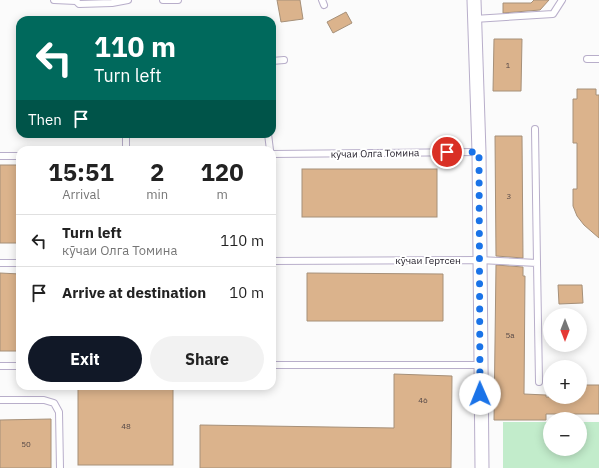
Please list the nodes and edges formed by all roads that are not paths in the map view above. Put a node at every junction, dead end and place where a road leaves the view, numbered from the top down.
1 (54, 0) edge
2 (128, 0) edge
3 (163, 0) edge
4 (178, 0) edge
5 (474, 0) edge
6 (562, 0) edge
7 (474, 19) junction
8 (587, 59) dead end
9 (599, 59) edge
10 (284, 60) dead end
11 (276, 61) edge
12 (535, 129) dead end
13 (479, 152) junction
14 (276, 154) edge
15 (0, 156) edge
16 (16, 156) edge
17 (479, 260) junction
18 (276, 262) edge
19 (0, 263) edge
20 (16, 263) edge
21 (537, 263) junction
22 (276, 365) edge
23 (479, 365) junction
24 (0, 366) edge
25 (16, 366) edge
26 (539, 382) dead end
27 (0, 400) edge
28 (60, 468) edge
29 (482, 468) edge

1 - 2 lane
3 - 4 lane
5 - 7 street
6 - 7 lane
7 - 13 street
8 - 9 lane
10 - 11 lane
12 - 21 lane
13 - 14 lane, кӯчаи Олга Томина
13 - 17 street
15 - 16 lane
17 - 18 lane, кӯчаи Гертсен
17 - 21 lane, кӯчаи Гертсен
17 - 23 street
19 - 20 lane
21 - 26 lane
22 - 23 lane
23 - 29 street
24 - 25 lane
27 - 28 lane

